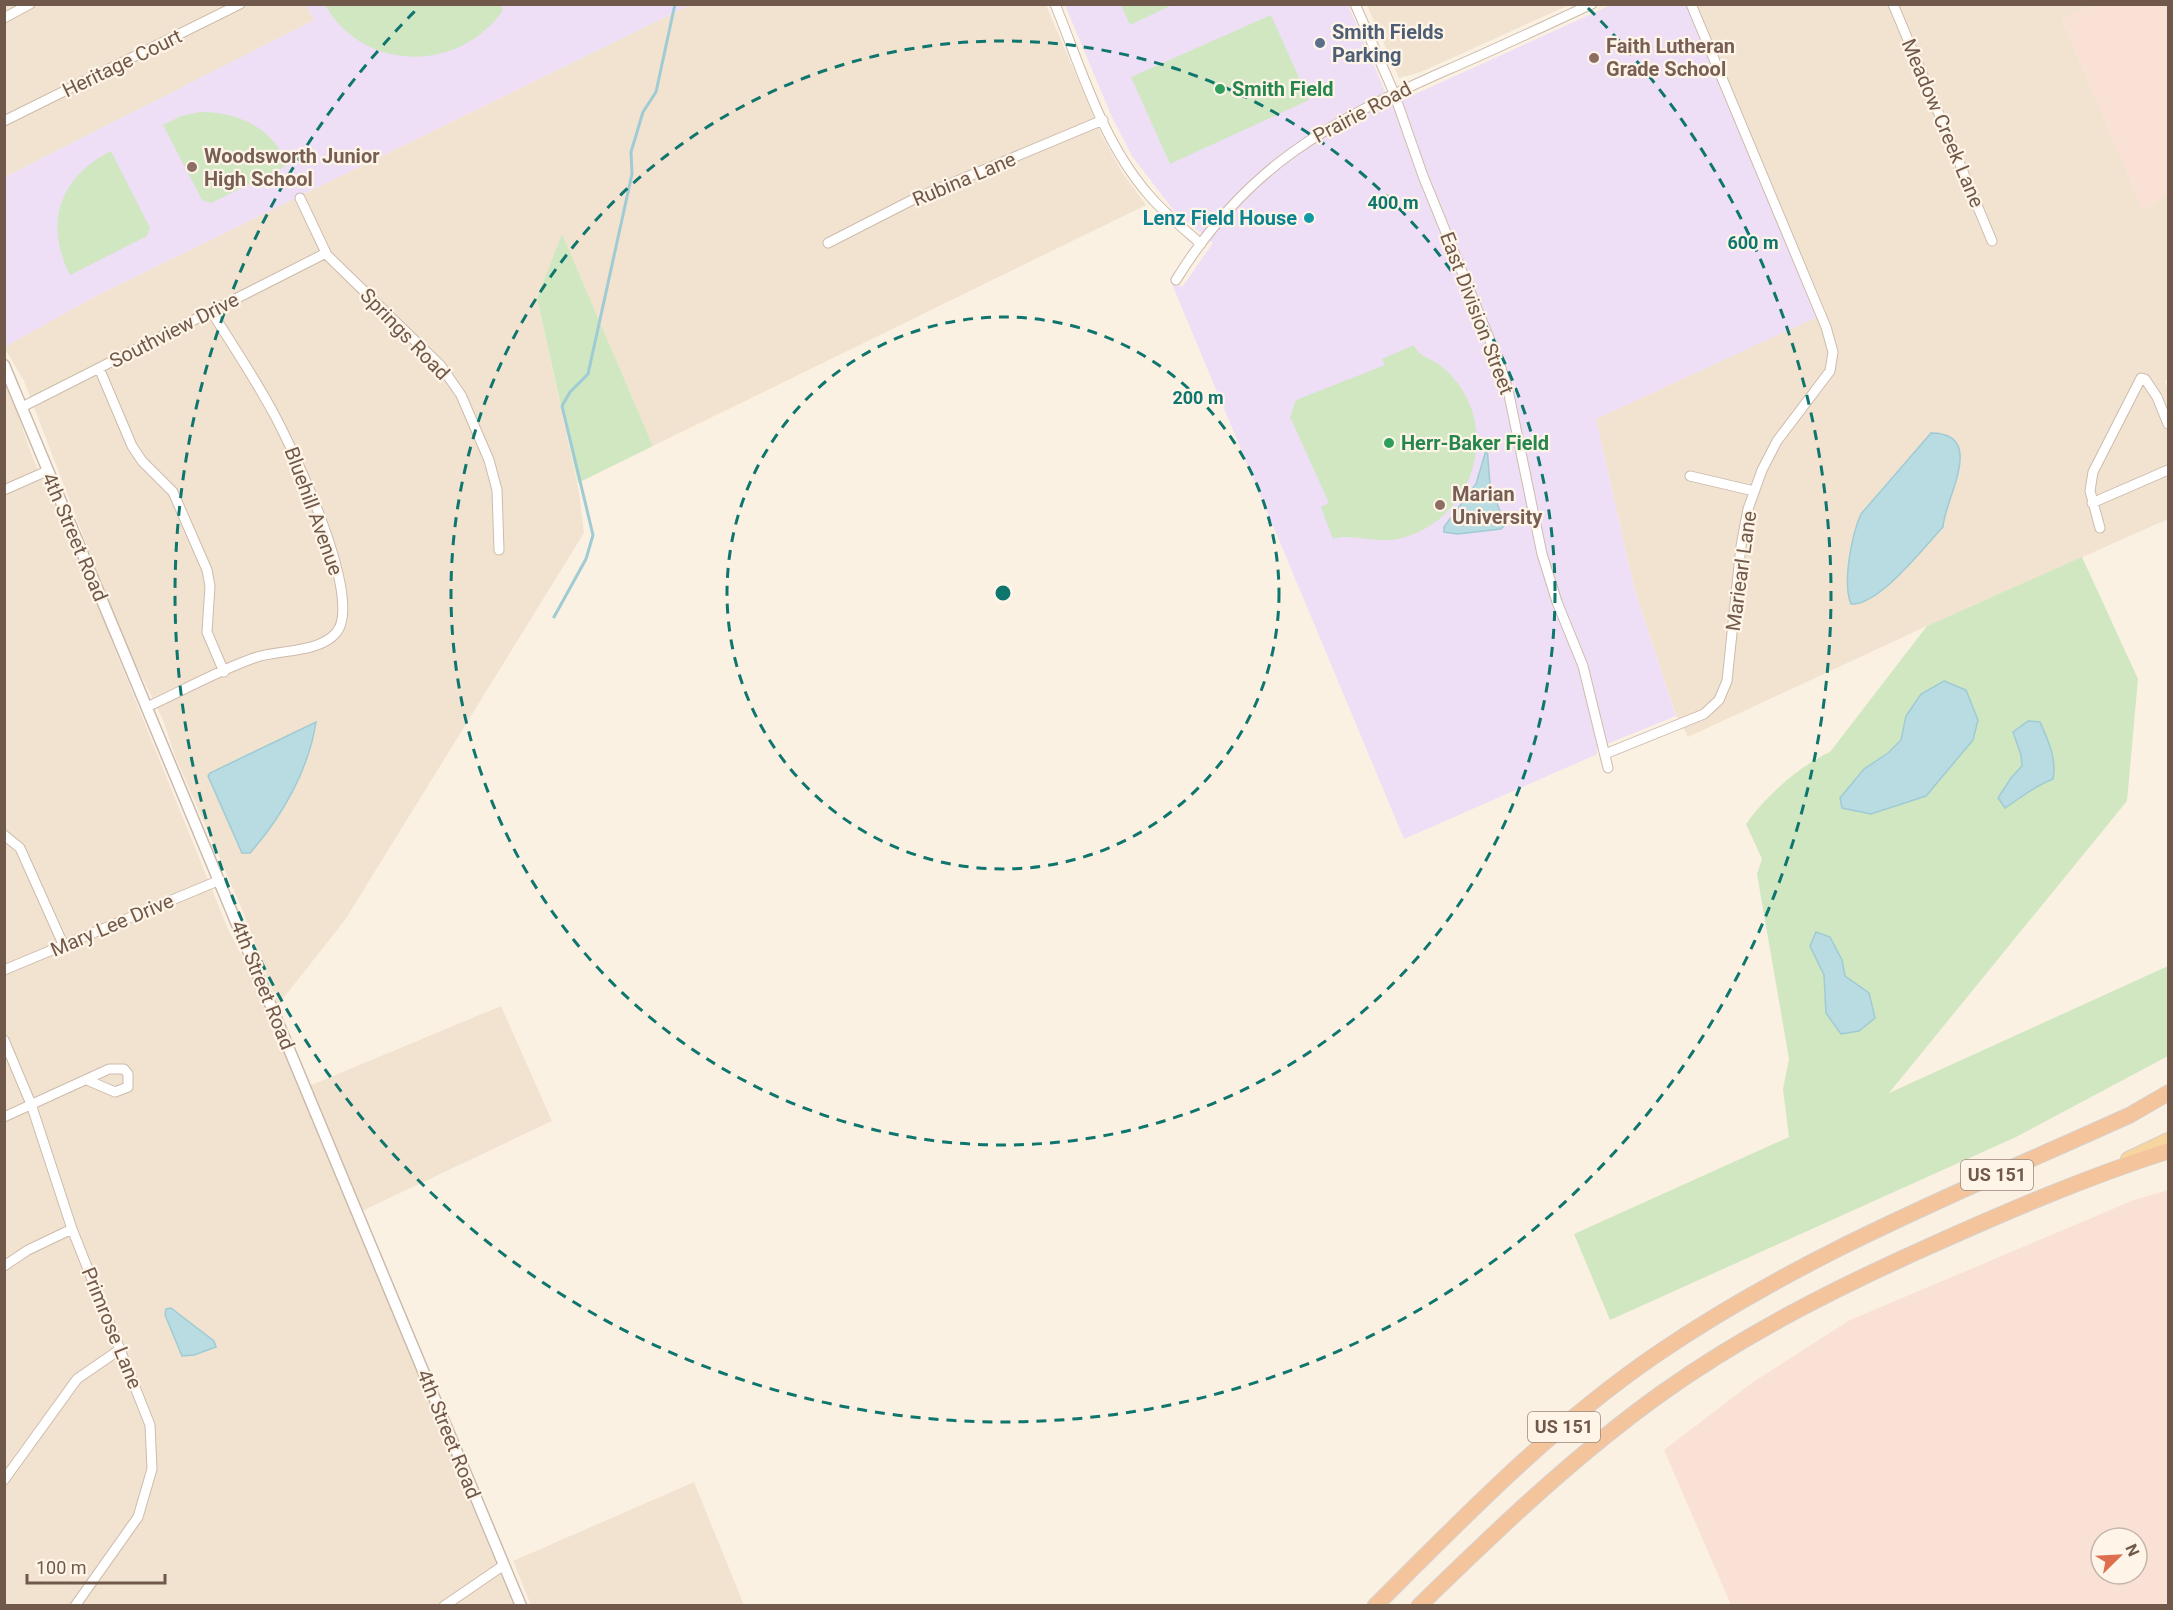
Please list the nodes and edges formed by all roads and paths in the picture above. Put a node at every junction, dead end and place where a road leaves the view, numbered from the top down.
1 (30, 4) edge
2 (240, 4) edge
3 (1055, 4) edge
4 (1355, 4) edge
5 (1592, 4) edge
6 (1691, 4) edge
7 (1893, 4) edge
8 (4, 18) edge
9 (1394, 93) junction
10 (1103, 120) junction
11 (4, 121) edge
12 (300, 198) dead end
13 (1992, 242) dead end
14 (828, 243) dead end
15 (1201, 244) junction
16 (326, 253) junction
17 (1176, 280) dead end
18 (211, 311) junction
19 (4, 365) edge
20 (99, 368) junction
21 (2169, 392) edge
22 (2157, 397) junction
23 (22, 407) junction
24 (2169, 424) edge
25 (2169, 470) edge
26 (47, 471) junction
27 (1690, 476) dead end
28 (4, 490) edge
29 (1754, 491) junction
30 (2092, 503) junction
31 (2100, 528) dead end
32 (499, 550) dead end
33 (224, 672) junction
34 (147, 707) junction
35 (1605, 754) junction
36 (1608, 768) dead end
37 (4, 836) edge
38 (220, 880) junction
39 (63, 944) junction
40 (4, 970) edge
41 (4, 1040) edge
42 (87, 1080) dead end
43 (2169, 1096) edge
44 (31, 1104) junction
45 (4, 1117) edge
46 (2169, 1140) edge
47 (2169, 1151) edge
48 (2088, 1177) junction
49 (72, 1229) junction
50 (4, 1266) edge
51 (119, 1350) junction
52 (4, 1480) edge
53 (504, 1565) junction
54 (75, 1605) edge
55 (444, 1605) edge
56 (521, 1605) edge
57 (1375, 1605) edge
58 (1419, 1605) edge

1 - 8 street
2 - 11 street, Heritage Court
3 - 10 street
4 - 9 street, East Division Street
5 - 9 street, Prairie Road
6 - 29 street, Mariearl Lane
7 - 13 street, Meadow Creek Lane
9 - 15 street, Prairie Road
9 - 35 street, East Division Street
10 - 14 street, Rubina Lane
10 - 15 street
12 - 16 street, Springs Road
15 - 17 street, Prairie Road
16 - 18 street, Southview Drive
16 - 32 street, Springs Road
18 - 20 street, Southview Drive
18 - 33 street, Bluehill Avenue
19 - 23 street, 4th Street Road
20 - 23 street, Southview Drive
20 - 33 street
21 - 22 street
22 - 24 street
22 - 30 street
23 - 26 street, 4th Street Road
25 - 30 street
26 - 28 street
26 - 34 street, 4th Street Road
27 - 29 street
29 - 35 street, Mariearl Lane
30 - 31 street
33 - 34 street, Bluehill Avenue
34 - 38 street, 4th Street Road
35 - 36 street, East Division Street
37 - 39 street
38 - 39 street, Mary Lee Drive
38 - 53 street, 4th Street Road
39 - 40 street, Mary Lee Drive
41 - 44 street, Primrose Lane
42 - 44 street
43 - 57 highway, US 151
44 - 45 street
44 - 49 street, Primrose Lane
46 - 48 main road, US 151
47 - 48 highway
48 - 58 highway, US 151
49 - 50 street
49 - 51 street, Primrose Lane
51 - 52 street
51 - 54 street, Primrose Lane
53 - 55 street
53 - 56 street, 4th Street Road

